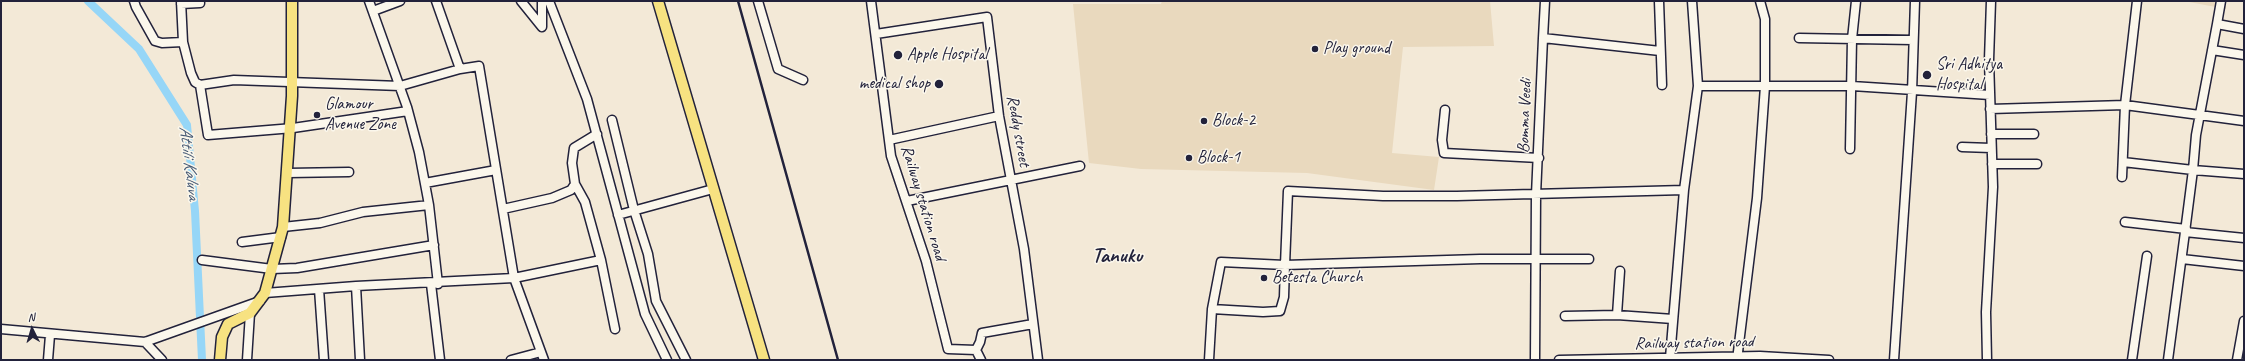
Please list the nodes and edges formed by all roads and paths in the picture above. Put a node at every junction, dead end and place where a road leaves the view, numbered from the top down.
1 (134, 1) edge
2 (292, 1) edge
3 (369, 1) edge
4 (400, 1) edge
5 (436, 1) edge
6 (521, 1) edge
7 (542, 1) edge
8 (549, 1) edge
9 (658, 1) edge
10 (758, 1) edge
11 (871, 1) edge
12 (1545, 1) edge
13 (1659, 1) edge
14 (1692, 1) edge
15 (1760, 1) edge
16 (1856, 1) edge
17 (1915, 1) edge
18 (1991, 1) edge
19 (2137, 1) edge
20 (2221, 1) edge
21 (181, 3) edge
22 (200, 3) dead end
23 (373, 11) junction
24 (2217, 24) junction
25 (2244, 29) edge
26 (876, 34) junction
27 (1544, 38) junction
28 (1799, 38) dead end
29 (1852, 38) junction
30 (1914, 40) junction
31 (183, 42) junction
32 (2212, 50) junction
33 (1660, 51) junction
34 (2244, 55) edge
35 (460, 69) junction
36 (803, 80) dead end
37 (292, 83) junction
38 (200, 86) junction
39 (400, 86) junction
40 (1662, 86) dead end
41 (1698, 86) junction
42 (1765, 86) junction
43 (1852, 86) junction
44 (1912, 89) junction
45 (1990, 95) junction
46 (2125, 105) junction
47 (1990, 109) junction
48 (1445, 110) dead end
49 (408, 111) junction
50 (2200, 114) junction
51 (1000, 116) junction
52 (612, 120) dead end
53 (2244, 121) edge
54 (290, 128) junction
55 (597, 134) junction
56 (1991, 134) junction
57 (2034, 134) dead end
58 (889, 140) junction
59 (1962, 147) dead end
60 (1991, 148) junction
61 (1850, 149) dead end
62 (1539, 158) junction
63 (2123, 162) junction
64 (1992, 164) junction
65 (2037, 164) dead end
66 (1080, 166) dead end
67 (496, 170) junction
68 (2193, 170) junction
69 (349, 172) dead end
70 (288, 173) junction
71 (2244, 174) edge
72 (2122, 177) dead end
73 (1011, 180) junction
74 (425, 183) junction
75 (575, 184) junction
76 (713, 189) junction
77 (1684, 190) junction
78 (1536, 195) junction
79 (907, 201) junction
80 (429, 205) junction
81 (503, 209) junction
82 (634, 210) junction
83 (618, 215) junction
84 (2125, 222) dead end
85 (283, 227) junction
86 (2186, 230) junction
87 (281, 238) junction
88 (2244, 238) edge
89 (242, 242) dead end
90 (434, 245) junction
91 (2147, 256) dead end
92 (1589, 259) dead end
93 (2182, 259) junction
94 (202, 260) dead end
95 (601, 260) junction
96 (1536, 260) junction
97 (1285, 265) junction
98 (2244, 266) edge
99 (272, 268) junction
100 (1620, 271) dead end
101 (514, 278) junction
102 (434, 284) junction
103 (356, 286) junction
104 (319, 289) junction
105 (263, 297) junction
106 (1212, 309) junction
107 (250, 313) junction
108 (1617, 315) junction
109 (1565, 316) dead end
110 (1673, 319) junction
111 (2244, 321) edge
112 (1033, 324) junction
113 (1, 329) edge
114 (615, 329) dead end
115 (50, 335) junction
116 (145, 342) junction
117 (976, 350) junction
118 (542, 356) edge
119 (1670, 358) junction
120 (1737, 358) edge
121 (48, 360) edge
122 (162, 360) edge
123 (220, 360) edge
124 (247, 360) edge
125 (324, 360) edge
126 (360, 360) edge
127 (440, 360) edge
128 (511, 360) edge
129 (667, 360) edge
130 (686, 360) edge
131 (764, 360) edge
132 (981, 360) edge
133 (1038, 360) edge
134 (1209, 360) edge
135 (1535, 360) edge
136 (1559, 360) edge
137 (1829, 360) edge
138 (1894, 360) edge
139 (1987, 360) edge
140 (2132, 360) edge
141 (2168, 360) edge
142 (2237, 360) edge

1 - 31 street
2 - 37 main road
3 - 23 street
4 - 23 street
5 - 35 street
6 - 7 street
8 - 55 street
9 - 76 main road
10 - 36 street
11 - 26 street, Railway station road
12 - 27 street, Bomma Veedi
13 - 33 street
14 - 41 street
15 - 42 street
16 - 29 street
17 - 30 street
18 - 45 street
19 - 46 street
20 - 24 street
21 - 22 street
21 - 31 street
23 - 39 street
24 - 25 street
24 - 32 street
26 - 51 street, Reddy street
26 - 58 street, Railway station road
27 - 33 street
27 - 62 street, Bomma Veedi
28 - 29 street
29 - 30 street
29 - 43 street
30 - 44 street
31 - 38 street
32 - 34 street
32 - 50 street
33 - 40 street
35 - 39 street
35 - 67 street
37 - 38 street
37 - 39 street
37 - 54 main road
38 - 54 street
39 - 49 street
41 - 42 street
41 - 77 street
42 - 43 street
42 - 120 street
43 - 44 street
43 - 61 street
44 - 45 street
44 - 138 street
45 - 47 street
46 - 47 street
46 - 50 street
46 - 63 street
47 - 56 street
48 - 62 street
49 - 54 street
49 - 74 street
50 - 53 street
50 - 68 street
51 - 58 street
51 - 73 street, Reddy street
52 - 82 street
54 - 70 main road
55 - 75 street
55 - 83 street
56 - 57 street
56 - 60 street
58 - 79 street, Railway station road
59 - 60 street
60 - 64 street
62 - 78 street, Bomma Veedi
63 - 68 street
63 - 72 street
64 - 65 street
64 - 139 street
66 - 73 street
67 - 74 street
67 - 81 street
68 - 71 street
68 - 86 street
69 - 70 street
70 - 85 main road
73 - 79 street
73 - 112 street, Reddy street
74 - 80 street
75 - 81 street
75 - 95 street
76 - 82 street
76 - 131 main road
77 - 78 street
77 - 110 street
78 - 96 street, Bomma Veedi
78 - 97 street
79 - 117 street, Railway station road
80 - 85 street
80 - 90 street
81 - 101 street
82 - 83 street
82 - 130 street
83 - 129 street
84 - 86 street
85 - 87 main road
86 - 88 street
86 - 93 street
87 - 89 street
87 - 99 main road
90 - 99 street
90 - 102 street
91 - 140 street
92 - 96 street
93 - 98 street
93 - 141 street
94 - 99 street
95 - 101 street
95 - 114 street
96 - 97 street
96 - 135 street
97 - 106 street
97 - 106 street
99 - 105 main road
100 - 108 street
101 - 102 street
101 - 118 street
102 - 103 street
102 - 127 street
103 - 104 street
103 - 126 street
104 - 105 street
104 - 125 street
105 - 107 main road
105 - 116 street
106 - 134 street
107 - 123 main road
107 - 124 street
108 - 109 street
108 - 110 street
110 - 119 street
111 - 142 street
112 - 117 street
112 - 133 street, Reddy street
113 - 115 street
115 - 116 street
115 - 121 street
116 - 122 street
117 - 132 street
118 - 128 street
119 - 120 street, Railway station road
119 - 136 street, Railway station road
120 - 137 street, Railway station road

